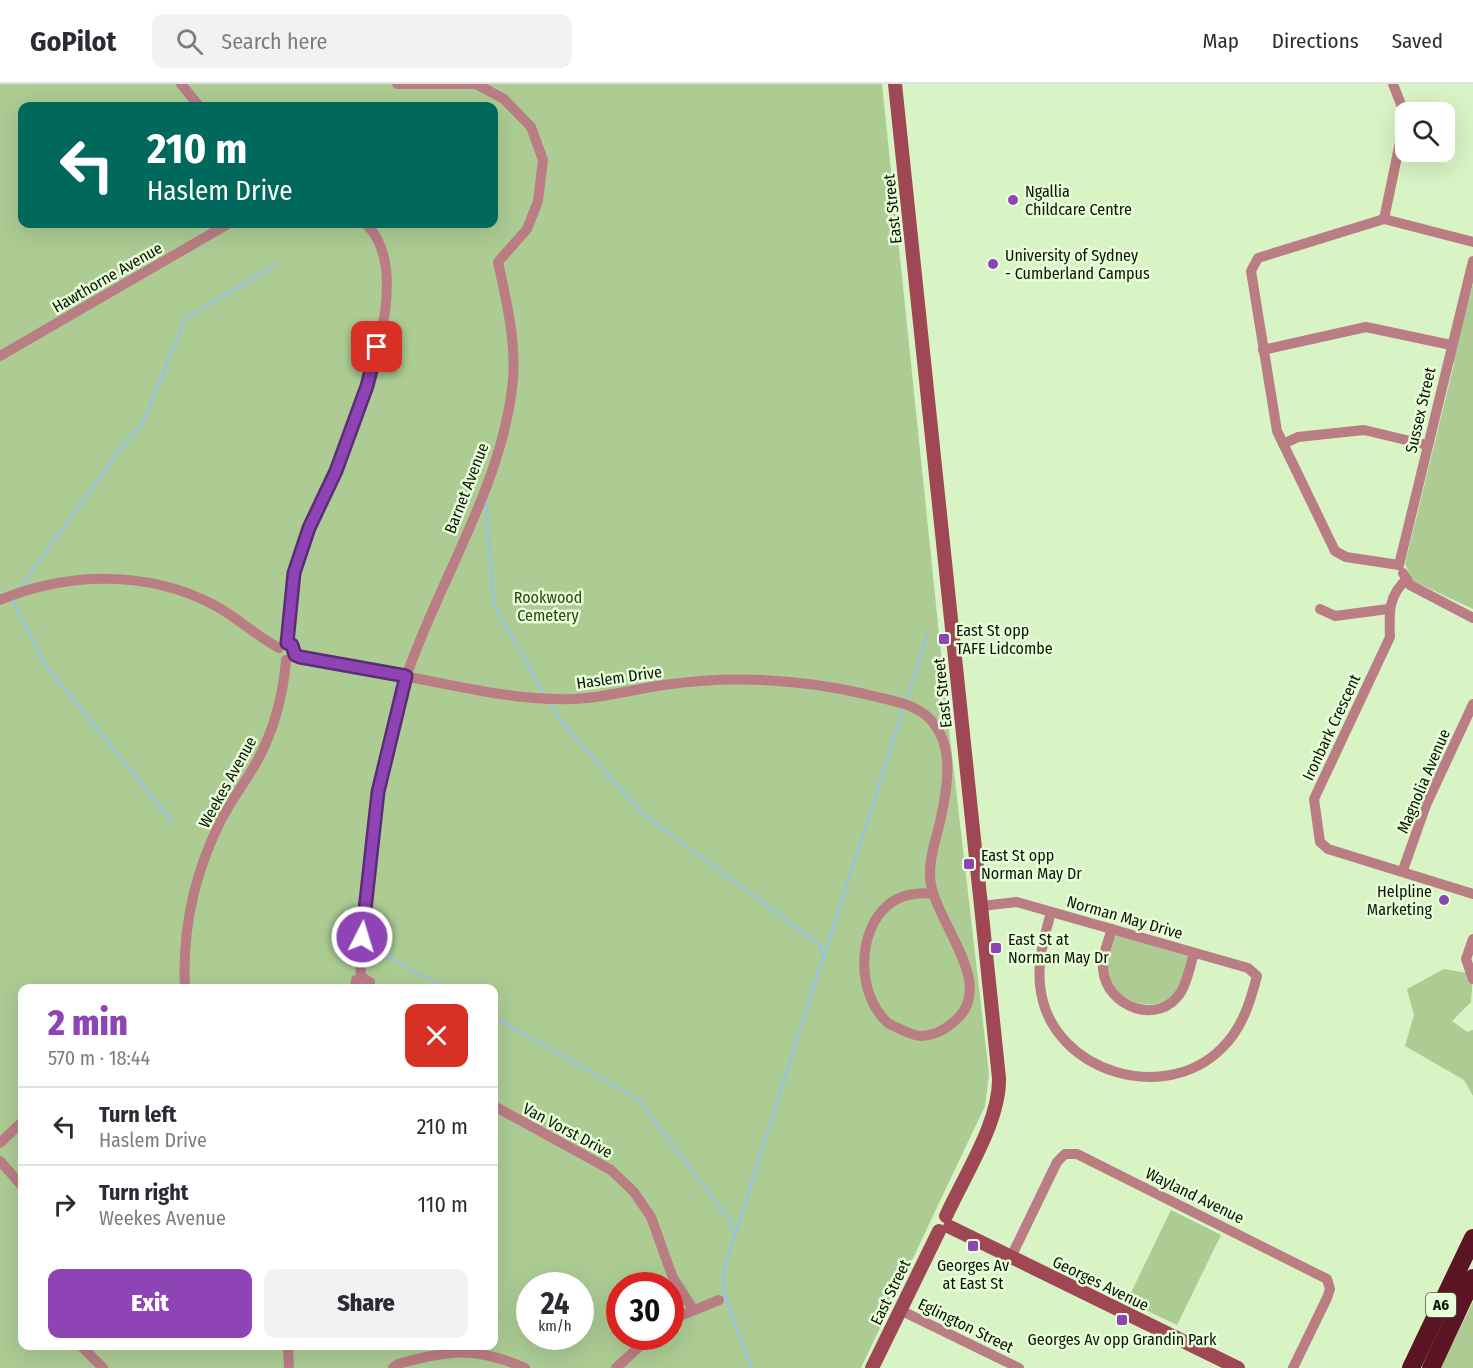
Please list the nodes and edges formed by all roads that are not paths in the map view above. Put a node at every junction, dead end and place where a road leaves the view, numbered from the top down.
1 (181, 84) edge
2 (397, 84) edge
3 (895, 84) edge
4 (1393, 84) edge
5 (196, 102) edge
6 (1384, 219) junction
7 (221, 228) edge
8 (369, 228) edge
9 (1473, 242) edge
10 (1473, 261) edge
11 (1451, 345) junction
12 (1263, 350) junction
13 (0, 356) edge
14 (1283, 444) junction
15 (1427, 445) junction
16 (1399, 565) junction
17 (1407, 579) junction
18 (5, 597) edge
19 (1320, 609) dead end
20 (1388, 609) junction
21 (1473, 618) edge
22 (283, 646) junction
23 (290, 658) junction
24 (406, 676) junction
25 (1473, 704) edge
26 (1403, 870) junction
27 (933, 893) junction
28 (1473, 894) edge
29 (981, 906) junction
30 (1051, 912) junction
31 (1112, 929) junction
32 (1473, 939) edge
33 (1194, 952) junction
34 (361, 978) junction
35 (1473, 979) edge
36 (185, 984) edge
37 (355, 984) edge
38 (369, 984) edge
39 (498, 1108) edge
40 (18, 1126) edge
41 (0, 1143) edge
42 (0, 1161) edge
43 (18, 1181) edge
44 (945, 1225) junction
45 (1473, 1238) edge
46 (1011, 1257) junction
47 (1473, 1278) edge
48 (719, 1300) dead end
49 (693, 1309) junction
50 (900, 1310) junction
51 (684, 1313) edge
52 (85, 1350) edge
53 (288, 1350) edge
54 (460, 1350) edge
55 (479, 1350) edge
56 (636, 1350) edge
57 (103, 1368) edge
58 (289, 1368) edge
59 (393, 1368) edge
60 (525, 1368) edge
61 (616, 1368) edge
62 (872, 1368) edge
63 (1019, 1368) edge
64 (1238, 1368) edge
65 (1293, 1368) edge
66 (1411, 1368) edge
67 (1431, 1368) edge

1 - 5 street
2 - 24 street, Barnet Avenue
3 - 29 main road, East Street
4 - 6 street
6 - 9 street
6 - 12 street
7 - 13 street, Hawthorne Avenue
8 - 22 street
10 - 11 street, Sussex Street
11 - 12 street
11 - 15 street, Sussex Street
12 - 14 street
14 - 15 street
14 - 16 street
15 - 16 street, Sussex Street
16 - 17 street
17 - 20 street, Ironbark Crescent
17 - 21 street
18 - 22 street
19 - 20 street
20 - 26 street, Ironbark Crescent
22 - 23 street
23 - 24 street, Haslem Drive
23 - 36 street, Weekes Avenue
24 - 27 street, Haslem Drive
24 - 34 street, Barnet Avenue
25 - 26 street, Magnolia Avenue
26 - 28 street, Ironbark Crescent
27 - 27 street
29 - 30 street, Norman May Drive
29 - 44 main road, East Street
30 - 31 street, Norman May Drive
30 - 33 street, Norman May Drive
31 - 33 street, Norman May Drive
31 - 33 street
32 - 35 street
34 - 37 street, Barnet Avenue
34 - 38 street
39 - 49 street, Van Vorst Drive
40 - 41 street
42 - 43 street
44 - 46 main road, Georges Avenue
44 - 50 main road, East Street
45 - 66 highway, A6
46 - 64 main road, Georges Avenue
46 - 65 street, Wayland Avenue
47 - 67 highway, A6
48 - 49 street
49 - 51 street
50 - 62 main road, East Street
50 - 63 street, Eglington Street
52 - 57 street
53 - 58 street
54 - 59 street
55 - 60 street
56 - 61 street

